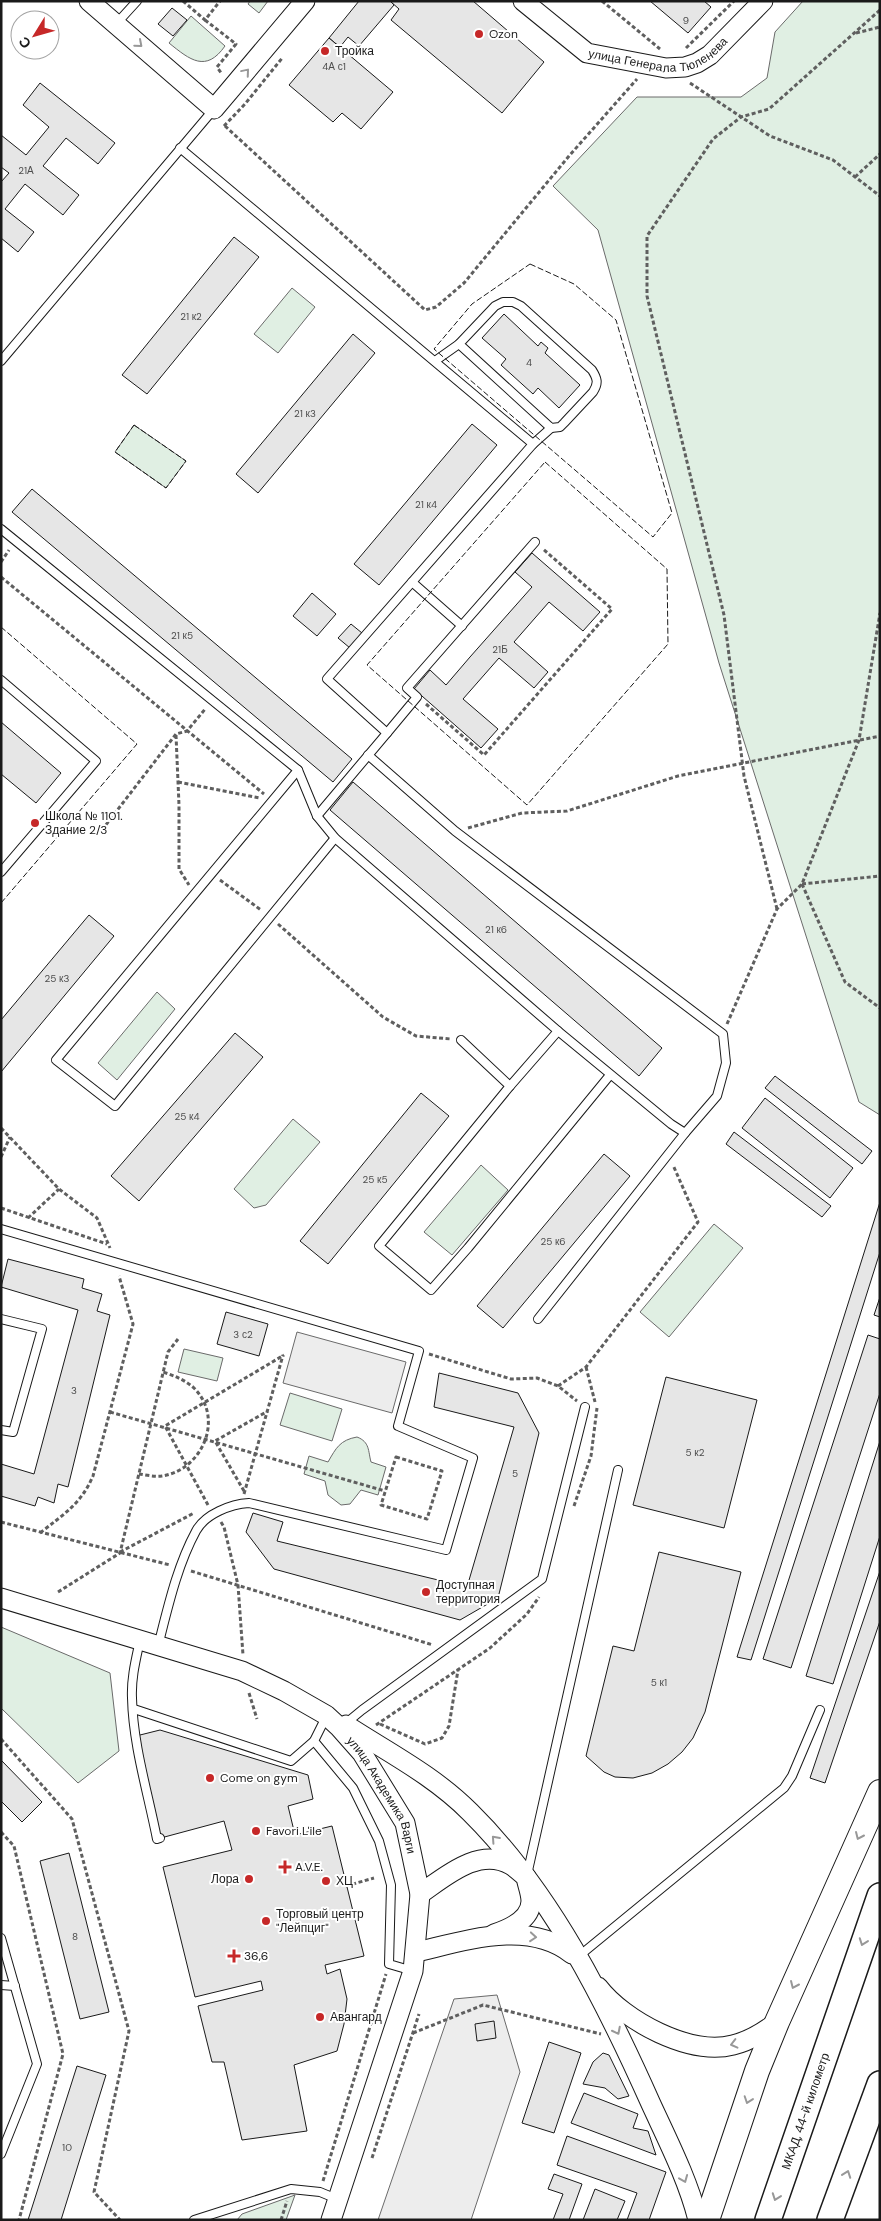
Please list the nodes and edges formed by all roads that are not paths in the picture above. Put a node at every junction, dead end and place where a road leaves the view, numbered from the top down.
1 (89, 1) edge
2 (137, 1) edge
3 (305, 1) edge
4 (523, 1) edge
5 (760, 2) edge
6 (116, 24) junction
7 (214, 109) junction
8 (180, 148) junction
9 (459, 344) junction
10 (1, 361) edge
11 (434, 361) junction
12 (551, 428) junction
13 (533, 444) junction
14 (1, 529) edge
15 (535, 542) road end
16 (412, 582) junction
17 (462, 626) junction
18 (1, 680) edge
19 (387, 733) junction
20 (368, 755) junction
21 (298, 770) junction
22 (317, 816) junction
23 (335, 838) junction
24 (1, 872) edge
25 (558, 1031) junction
26 (461, 1040) road end
27 (610, 1074) junction
28 (510, 1086) junction
29 (685, 1134) junction
30 (1, 1228) edge
31 (1, 1319) edge
32 (538, 1319) dead end
33 (585, 1407) road end
34 (1, 1430) edge
35 (618, 1470) dead end
36 (1, 1598) edge
37 (149, 1643) junction
38 (310, 1705) junction
39 (134, 1709) junction
40 (820, 1710) dead end
41 (326, 1715) junction
42 (345, 1724) junction
43 (314, 1741) junction
44 (880, 1792) edge
45 (160, 1838) dead end
46 (526, 1877) junction
47 (420, 1894) junction
48 (880, 1896) edge
49 (1, 1938) edge
50 (478, 1939) junction
51 (416, 1952) junction
52 (577, 1958) junction
53 (413, 1971) junction
54 (1, 1985) edge
55 (15, 1986) junction
56 (777, 2022) junction
57 (880, 2084) edge
58 (1, 2154) edge
59 (338, 2200) junction
60 (194, 2220) edge
61 (331, 2220) edge
62 (698, 2220) edge
63 (708, 2220) edge
64 (768, 2220) edge
65 (830, 2220) edge

1 - 6 street
2 - 6 lane
7 -> 3 street
4 - 5 street, улица Генерала Тюленева
6 -> 7 street
7 - 8 lane
8 - 10 lane
8 - 11 lane
9 - 11 lane
9 - 12 lane
9 - 12 lane
11 - 13 lane
12 - 13 lane
13 - 16 lane
14 - 21 lane
15 - 17 lane
16 - 17 lane
16 - 19 lane
17 - 19 lane
18 - 24 lane
19 - 20 lane
20 - 22 lane
20 - 29 lane
21 - 22 lane
21 - 23 lane
22 - 23 lane
23 - 25 lane
25 - 27 lane
25 - 28 lane
26 - 28 lane
27 - 28 lane
27 - 29 lane
29 - 32 lane
30 - 37 lane
31 - 34 lane
33 - 42 lane
35 - 46 lane
36 - 37 street, улица Академика Варги
37 - 38 street, улица Академика Варги
37 - 39 lane
38 - 41 street, улица Академика Варги
38 - 42 street
39 - 43 lane
39 - 45 lane
40 - 52 lane
41 - 43 lane
41 - 47 street, улица Академика Варги
46 -> 42 street
43 - 53 lane
44 -> 56 main road
46 - 47 street
46 - 50 street
46 - 52 street
47 - 51 street, улица Академика Варги
48 -> 64 highway, МКАД, 44-й километр
49 - 55 lane
50 - 51 street
50 -> 52 street
51 - 53 street, улица Академика Варги
56 -> 52 street
52 -> 62 street
53 - 59 street, улица Академика Варги
54 - 55 lane
55 - 58 lane
56 -> 63 main road
65 -> 57 highway
59 - 60 lane
59 - 61 street, улица Академика Варги

